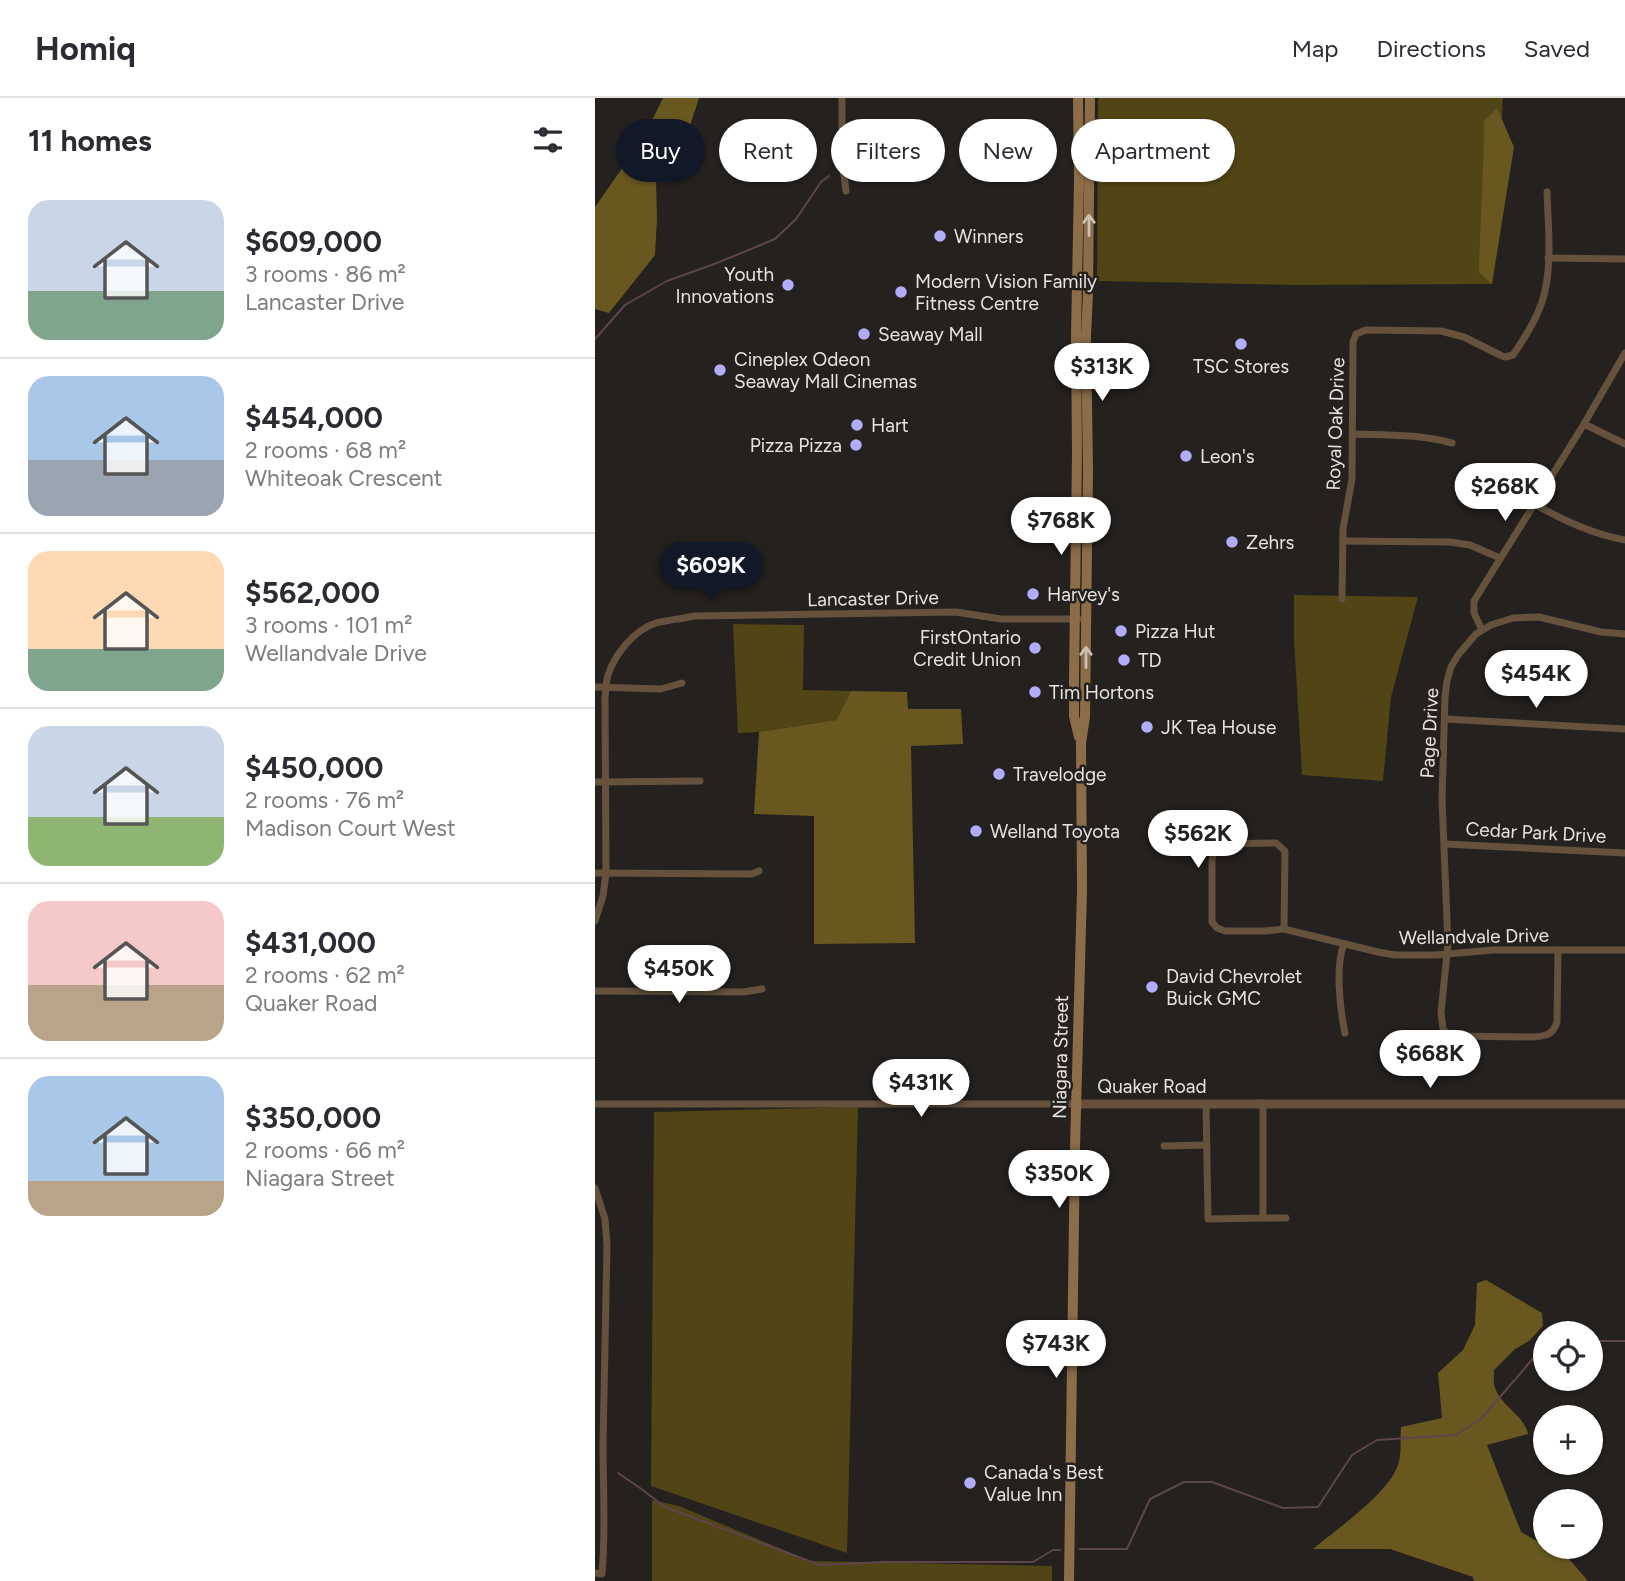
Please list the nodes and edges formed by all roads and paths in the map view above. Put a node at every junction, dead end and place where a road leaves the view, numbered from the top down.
1 (842, 98) edge
2 (1076, 98) edge
3 (1090, 98) edge
4 (846, 191) dead end
5 (1547, 192) dead end
6 (1548, 258) junction
7 (1625, 259) edge
8 (1625, 352) edge
9 (1584, 424) junction
10 (1353, 434) junction
11 (1452, 443) dead end
12 (1625, 444) edge
13 (1534, 504) junction
14 (1625, 540) edge
15 (1343, 541) junction
16 (1500, 558) junction
17 (1342, 598) dead end
18 (1080, 619) junction
19 (1482, 630) junction
20 (1625, 634) edge
21 (682, 683) dead end
22 (595, 687) edge
23 (606, 687) junction
24 (1445, 719) junction
25 (1625, 729) edge
26 (595, 782) edge
27 (605, 782) junction
28 (699, 782) dead end
29 (1445, 844) junction
30 (1625, 853) edge
31 (759, 871) dead end
32 (595, 873) edge
33 (606, 873) junction
34 (595, 921) edge
35 (1284, 929) junction
36 (1344, 944) junction
37 (1558, 950) junction
38 (1625, 950) edge
39 (1447, 954) junction
40 (762, 989) dead end
41 (595, 991) edge
42 (1345, 1033) dead end
43 (1262, 1103) junction
44 (595, 1104) edge
45 (1076, 1104) junction
46 (1206, 1104) junction
47 (1625, 1104) edge
48 (1207, 1145) junction
49 (1164, 1146) dead end
50 (595, 1188) edge
51 (1263, 1219) junction
52 (1286, 1219) dead end
53 (600, 1384) edge
54 (595, 1573) edge
55 (1069, 1581) edge

1 - 4 street
2 - 18 main road, Niagara Street
18 -> 3 main road, Niagara Street
5 - 6 street, Royal Oak Drive
6 - 7 street
6 - 10 street, Royal Oak Drive
8 - 9 street
9 - 12 street
9 - 13 street
10 - 11 street
10 - 15 street, Royal Oak Drive
13 - 14 street
13 - 16 street
15 - 16 street
15 - 17 street, Royal Oak Drive
16 - 19 street
18 - 23 street, Lancaster Drive
18 - 45 main road, Niagara Street
19 - 20 street, Page Drive
19 - 24 street, Page Drive
21 - 23 street
22 - 23 street
23 - 27 street, Lancaster Drive
24 - 25 street
24 - 29 street, Page Drive
26 - 27 street
27 - 28 street
27 - 33 street, Lancaster Drive
29 - 30 street, Cedar Park Drive
29 - 39 street, Page Drive
31 - 33 street
32 - 33 street
33 - 34 street, Lancaster Drive
35 - 35 street, Wellandvale Drive
35 - 36 street, Wellandvale Drive
36 - 39 street, Wellandvale Drive
36 - 42 street
37 - 38 street, Wellandvale Drive
37 - 39 street, Wellandvale Drive
37 - 39 street, Page Drive
40 - 41 street
43 - 46 street, Quaker Road
43 - 47 street, Quaker Road
43 - 51 street
44 - 45 street, Quaker Road
45 - 46 street, Quaker Road
45 - 55 main road, Niagara Street
46 - 48 street
48 - 49 street
48 - 51 street
50 - 53 street
51 - 52 street
53 - 54 street

